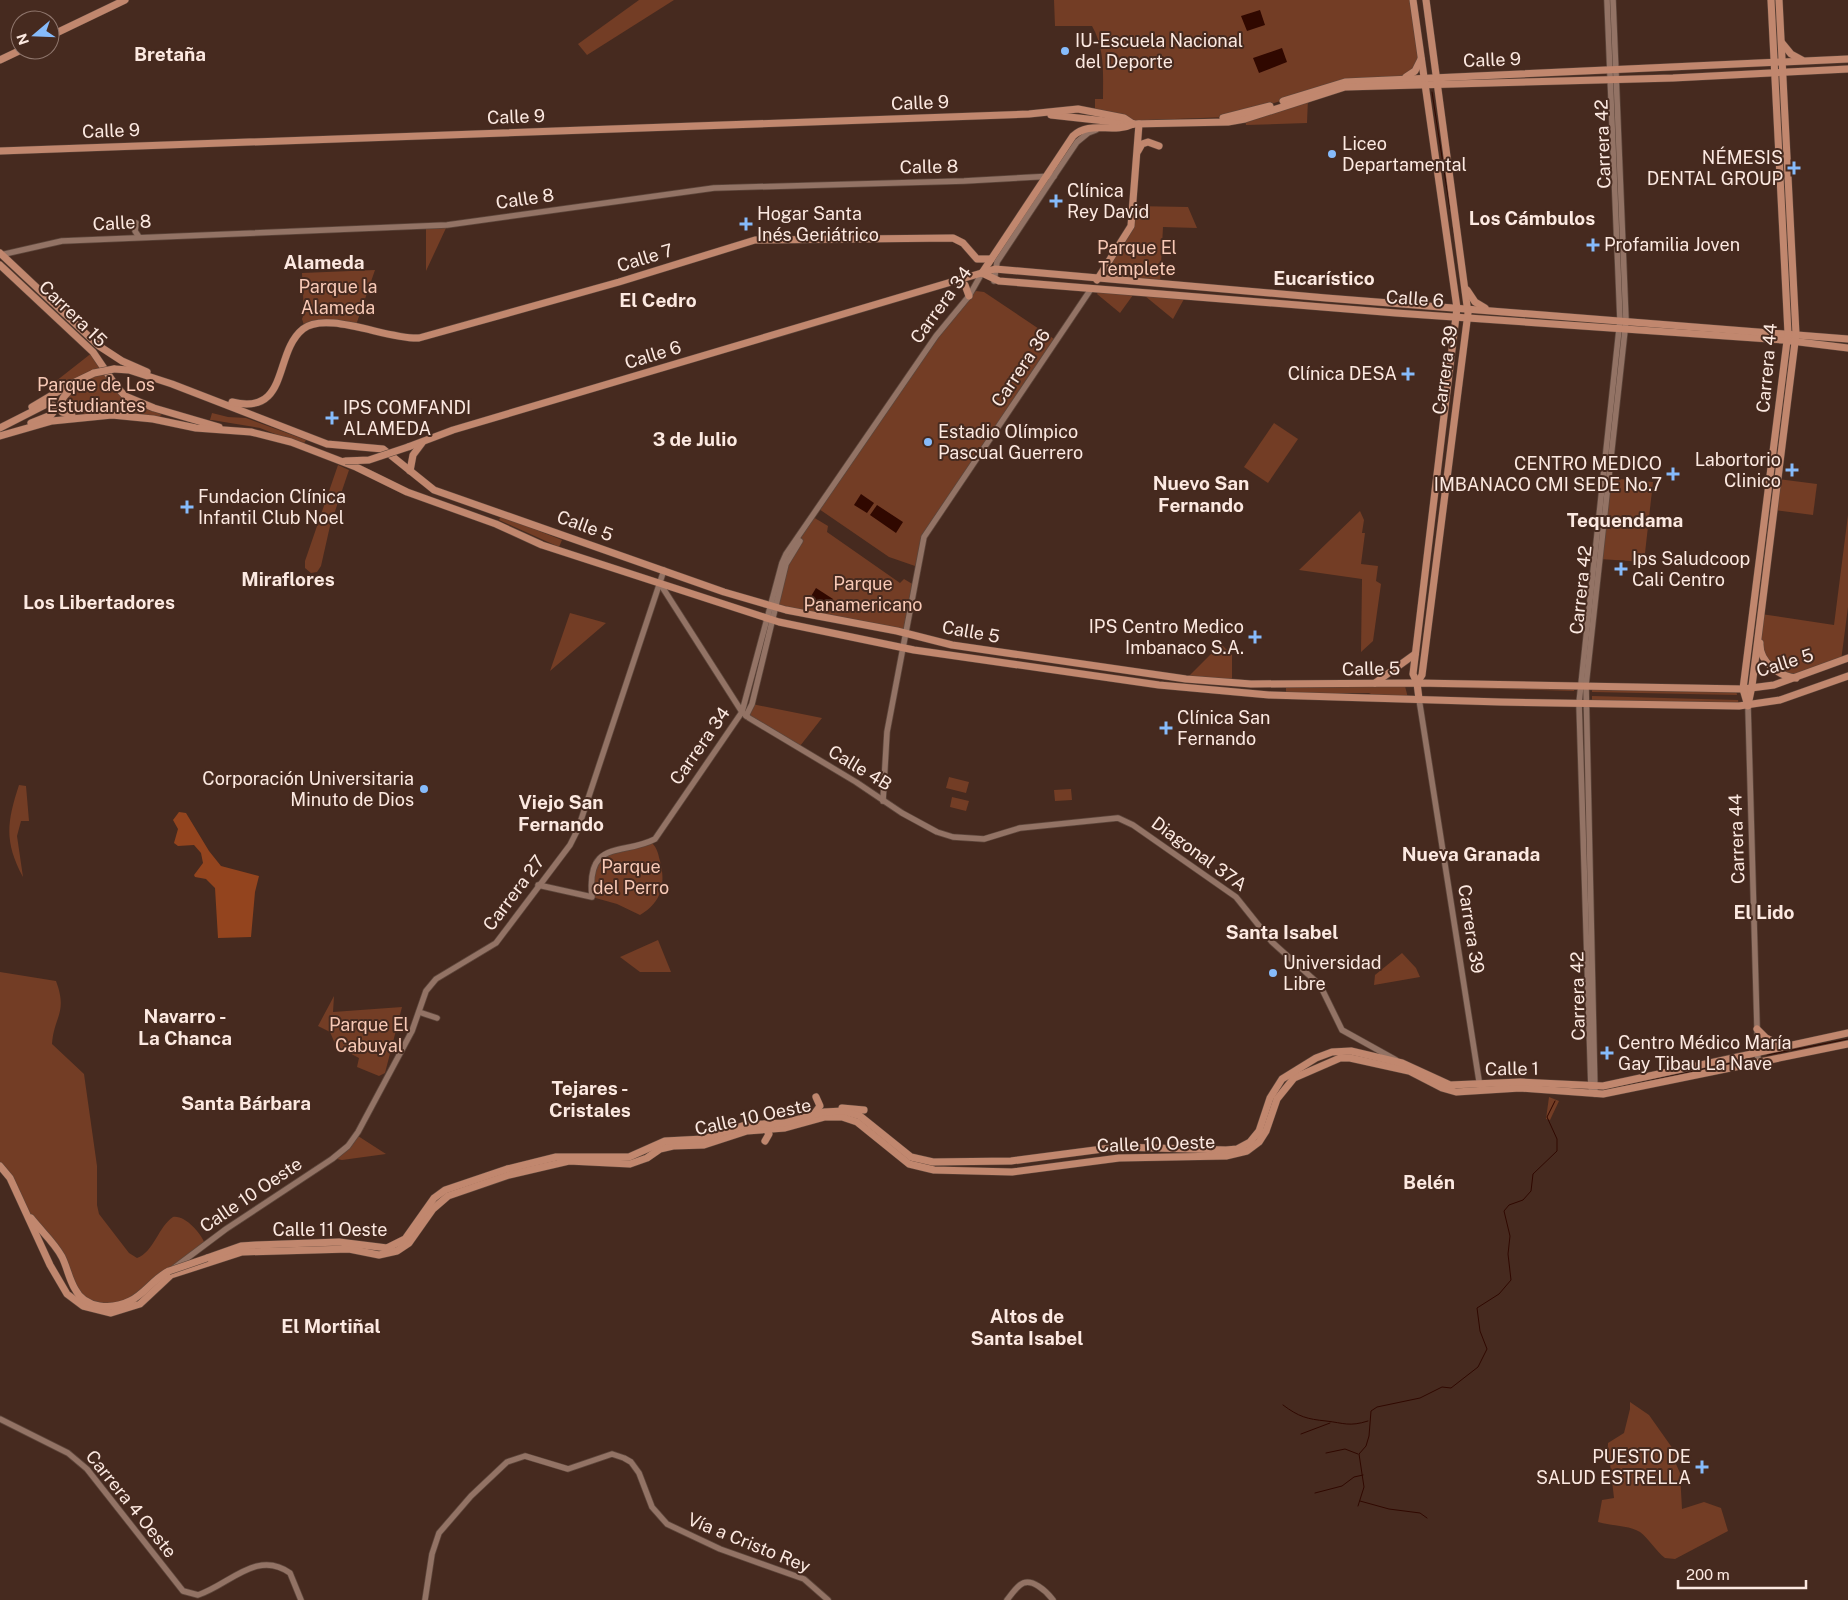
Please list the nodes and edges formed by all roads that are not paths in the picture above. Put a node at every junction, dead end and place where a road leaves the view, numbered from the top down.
1 (125, 0) edge
2 (1413, 0) edge
3 (1426, 0) edge
4 (1608, 0) edge
5 (1613, 0) edge
6 (1771, 0) edge
7 (1779, 0) edge
8 (60, 31) edge
9 (1781, 41) junction
10 (1421, 59) junction
11 (1848, 59) edge
12 (1807, 60) junction
13 (1782, 62) junction
14 (1773, 63) junction
15 (1695, 68) junction
16 (1658, 69) junction
17 (1848, 69) edge
18 (1613, 70) junction
19 (1782, 72) junction
20 (1773, 73) junction
21 (1755, 74) junction
22 (1681, 77) junction
23 (1404, 78) junction
24 (1673, 78) junction
25 (1613, 79) junction
26 (1424, 81) junction
27 (1436, 81) junction
28 (1774, 96) junction
29 (1264, 110) junction
30 (1139, 124) junction
31 (1103, 129) junction
32 (1769, 133) dead end
33 (1777, 138) junction
34 (1160, 146) dead end
35 (0, 151) edge
36 (1138, 151) junction
37 (1787, 164) junction
38 (1779, 174) junction
39 (1044, 176) junction
40 (1054, 176) junction
41 (1455, 213) junction
42 (1447, 222) junction
43 (1782, 222) junction
44 (136, 223) dead end
45 (139, 237) junction
46 (1791, 241) junction
47 (1, 254) edge
48 (991, 259) junction
49 (0, 265) edge
50 (995, 269) junction
51 (982, 273) junction
52 (1098, 279) junction
53 (994, 280) junction
54 (956, 281) junction
55 (1465, 282) junction
56 (1091, 289) junction
57 (969, 296) junction
58 (1326, 298) junction
59 (1361, 301) junction
60 (1312, 306) junction
61 (1458, 308) junction
62 (1467, 308) junction
63 (1491, 310) junction
64 (1373, 311) junction
65 (1567, 316) junction
66 (1457, 317) junction
67 (1467, 318) junction
68 (1787, 318) junction
69 (1623, 320) junction
70 (1546, 324) junction
71 (1583, 327) junction
72 (1622, 330) junction
73 (1771, 332) junction
74 (1787, 337) junction
75 (1796, 338) junction
76 (1848, 339) edge
77 (1808, 343) junction
78 (1848, 348) edge
79 (1794, 352) junction
80 (1461, 367) junction
81 (1450, 372) junction
82 (85, 377) junction
83 (172, 384) junction
84 (200, 394) junction
85 (88, 416) junction
86 (0, 428) edge
87 (231, 431) junction
88 (1, 436) edge
89 (428, 438) junction
90 (345, 462) junction
91 (410, 471) junction
92 (664, 570) junction
93 (659, 582) junction
94 (774, 607) junction
95 (1752, 613) junction
96 (1761, 614) junction
97 (771, 618) junction
98 (904, 634) junction
99 (902, 648) junction
100 (1415, 654) junction
101 (1848, 658) edge
102 (1848, 676) edge
103 (1796, 678) junction
104 (1417, 683) junction
105 (1374, 684) junction
106 (1583, 685) junction
107 (1752, 688) junction
108 (1743, 689) junction
109 (1419, 699) junction
110 (1582, 703) junction
111 (1748, 706) junction
112 (744, 714) junction
113 (883, 801) junction
114 (1118, 818) joint
115 (538, 885) junction
116 (419, 1012) junction
117 (437, 1018) dead end
118 (1757, 1029) junction
119 (1848, 1033) edge
120 (1848, 1044) edge
121 (1782, 1046) junction
122 (1757, 1052) junction
123 (1758, 1062) junction
124 (1402, 1063) junction
125 (1480, 1087) junction
126 (1593, 1090) junction
127 (816, 1097) dead end
128 (864, 1110) dead end
129 (835, 1111) junction
130 (814, 1114) junction
131 (766, 1129) junction
132 (765, 1141) dead end
133 (1136, 1147) junction
134 (1228, 1153) junction
135 (569, 1158) junction
136 (1137, 1158) junction
137 (1033, 1159) junction
138 (332, 1160) joint
139 (995, 1162) junction
140 (0, 1166) edge
141 (974, 1172) junction
142 (1012, 1172) junction
143 (26, 1211) junction
144 (46, 1235) junction
145 (39, 1240) junction
146 (188, 1256) junction
147 (171, 1275) junction
148 (77, 1292) junction
149 (67, 1294) junction
150 (83, 1306) junction
151 (102, 1307) junction
152 (0, 1419) edge
153 (301, 1600) edge
154 (425, 1600) edge
155 (828, 1600) edge
156 (1007, 1600) edge
157 (1053, 1600) edge

1 - 8 main road
2 - 10 main road, Carrera 39
3 - 27 main road, Carrera 39
4 - 18 street, Carrera 42
5 - 18 street, Carrera 42
6 - 14 main road, Carrera 44
7 - 9 main road, Carrera 44
9 - 12 main road
9 - 13 main road, Carrera 44
10 - 23 main road
10 - 26 main road, Carrera 39
11 - 12 main road, Calle 9
12 - 13 main road, Calle 9
13 - 14 main road, Calle 9
13 - 19 main road, Carrera 44
14 - 15 main road, Calle 9
14 - 20 main road, Carrera 44
15 - 16 main road, Calle 9
15 - 22 main road
16 - 18 main road, Calle 9
16 - 24 main road
17 - 19 main road, Calle 9
18 - 25 street, Carrera 42
18 - 27 main road, Calle 9
19 - 20 main road, Calle 9
19 - 37 main road, Carrera 44
20 - 21 main road, Calle 9
20 - 28 main road, Carrera 44
21 - 22 main road, Calle 9
21 - 28 main road
22 - 24 main road, Calle 9
23 - 26 main road, Calle 9
23 - 29 main road, Calle 9
24 - 25 main road, Calle 9
25 - 27 main road, Calle 9
25 - 69 street, Carrera 42
26 - 27 main road, Calle 9
26 - 29 main road, Calle 9
26 - 42 main road, Carrera 39
27 - 41 main road, Carrera 39
28 - 33 main road, Carrera 44
29 - 30 main road, Calle 9
30 - 31 main road, Carrera 34
30 - 35 main road, Calle 9
30 - 36 main road, Carrera 36
31 - 39 main road, Carrera 34
31 - 40 street, Carrera 34
32 - 33 main road
33 - 38 main road, Carrera 44
34 - 36 main road
36 - 52 main road, Carrera 36
37 - 38 main road
37 - 46 main road, Carrera 44
38 - 43 main road, Carrera 44
39 - 40 street, Calle 8
39 - 45 street, Calle 8
39 - 48 main road, Carrera 34
40 - 50 street, Carrera 34
41 - 42 main road
41 - 55 main road, Carrera 39
42 - 61 main road, Carrera 39
43 - 46 main road
43 - 68 main road, Carrera 44
44 - 45 street
45 - 47 street, Calle 8
46 - 75 main road, Carrera 44
47 - 83 main road, Carrera 15
48 - 51 main road, Carrera 34
48 - 84 main road, Calle 7
49 - 87 main road, Carrera 15
50 - 51 main road, Calle 6
50 - 52 main road, Calle 6
50 - 53 street, Carrera 34
51 - 53 main road, Calle 6
51 - 54 main road, Calle 6
51 - 57 street, Carrera 34
52 - 56 main road, Carrera 36
52 - 58 main road, Calle 6
53 - 56 main road, Calle 6
54 - 57 main road
54 - 89 main road, Calle 6
55 - 62 main road, Carrera 39
55 - 63 main road
56 - 60 main road, Calle 6
56 - 98 street, Carrera 36
57 - 94 street, Carrera 34
58 - 59 main road, Calle 6
58 - 60 main road
59 - 61 main road, Calle 6
59 - 64 main road
60 - 64 main road, Calle 6
61 - 62 main road, Calle 6
61 - 66 main road, Carrera 39
62 - 63 main road, Calle 6
62 - 67 main road, Carrera 39
63 - 65 main road, Calle 6
64 - 66 main road, Calle 6
65 - 69 main road, Calle 6
65 - 70 main road
65 - 71 main road
66 - 67 main road, Calle 6
66 - 81 main road, Carrera 39
67 - 70 main road, Calle 6
67 - 80 main road, Carrera 39
68 - 73 main road
68 - 74 main road, Carrera 44
69 - 72 street, Carrera 42
69 - 73 main road, Calle 6
70 - 71 main road, Calle 6
71 - 72 main road, Calle 6
72 - 74 main road, Calle 6
72 - 106 street, Carrera 42
73 - 74 main road, Calle 6
74 - 75 main road, Calle 6
74 - 95 main road, Carrera 44
75 - 76 main road, Calle 6
75 - 77 main road, Calle 6
75 - 79 main road, Carrera 44
77 - 78 main road, Calle 6
77 - 79 main road
79 - 96 main road, Carrera 44
80 - 81 main road
80 - 104 main road, Carrera 39
81 - 100 main road, Carrera 39
82 - 83 main road, Calle 5, bridge
82 - 85 main road
82 - 86 main road, Calle 5
83 - 84 main road, Calle 5
84 - 91 main road, Calle 5
85 - 87 main road
85 - 88 main road
86 - 88 main road
87 - 90 main road, Calle 6
89 - 90 main road, Calle 6, bridge
89 - 91 main road
90 - 93 main road, Calle 5
91 - 92 main road, Calle 5
92 - 93 street, Carrera 27
92 - 94 main road, Calle 5
93 - 97 main road, Calle 5
93 - 112 street, Calle 4B
93 - 115 street, Carrera 27
94 - 97 street, Carrera 34
94 - 98 main road, Calle 5
95 - 96 main road
95 - 108 main road, Carrera 44
96 - 103 main road
96 - 107 main road, Carrera 44
97 - 99 main road, Calle 5
97 - 112 street, Carrera 34
98 - 99 street, Carrera 36
98 - 105 main road, Calle 5
99 - 109 main road, Calle 5
99 - 113 street, Carrera 36
100 - 104 main road, Carrera 39
100 - 105 main road
101 - 103 main road, Calle 5
102 - 111 main road, Calle 5
103 - 107 main road, Calle 5
104 - 105 main road, Calle 5
104 - 106 main road, Calle 5
104 - 109 main road, Carrera 39
106 - 108 main road, Calle 5
106 - 110 street, Carrera 42
107 - 108 main road, Calle 5
107 - 111 main road, Carrera 44
108 - 111 main road, Carrera 44
109 - 110 main road, Calle 5
109 - 125 street, Carrera 39
110 - 111 main road, Calle 5
110 - 126 street, Carrera 42
111 - 118 street, Carrera 44
112 - 113 street, Calle 4B
112 - 115 street, Carrera 34
113 - 114 street, Calle 4B
114 - 124 street, Diagonal 37A
115 - 116 street, Carrera 27
116 - 117 street
116 - 138 street, Carrera 27
118 - 121 main road
118 - 122 street, Carrera 44
119 - 121 main road, Calle 1
120 - 123 main road, Calle 1
121 - 122 main road, Calle 1
122 - 123 street, Carrera 44
122 - 126 main road, Calle 1
123 - 126 main road, Calle 1
124 - 125 main road, Calle 1
124 - 134 main road, Calle 1
125 - 126 main road, Calle 1
125 - 134 main road, Calle 1
127 - 130 main road
128 - 129 main road
129 - 130 main road, Calle 10 Oeste
129 - 139 main road, Calle 10 Oeste
130 - 135 main road, Calle 10 Oeste
131 - 132 main road
131 - 135 main road, Calle 10 Oeste
131 - 141 main road, Calle 10 Oeste
133 - 134 main road, Calle 10 Oeste
133 - 136 main road
133 - 137 main road, Calle 10 Oeste
134 - 136 main road, Calle 10 Oeste
135 - 147 main road, Calle 11 Oeste
135 - 151 main road, Calle 11 Oeste, bridge
136 - 142 main road, Calle 10 Oeste
137 - 139 main road, Calle 10 Oeste
137 - 142 main road
138 - 146 street, Calle 10 Oeste
139 - 141 main road
140 - 143 main road
141 - 142 main road, Calle 10 Oeste
143 - 144 main road
143 - 145 main road
144 - 145 main road
144 - 148 main road
145 - 149 main road
146 - 147 street, Calle 10 Oeste
146 - 151 street, Calle 10 Oeste
147 - 150 main road, Calle 11 Oeste
148 - 149 main road
148 - 150 main road
148 - 151 main road
149 - 150 main road
152 - 153 street, Carrera 4 Oeste
154 - 155 street, Vía a Cristo Rey
156 - 157 street

